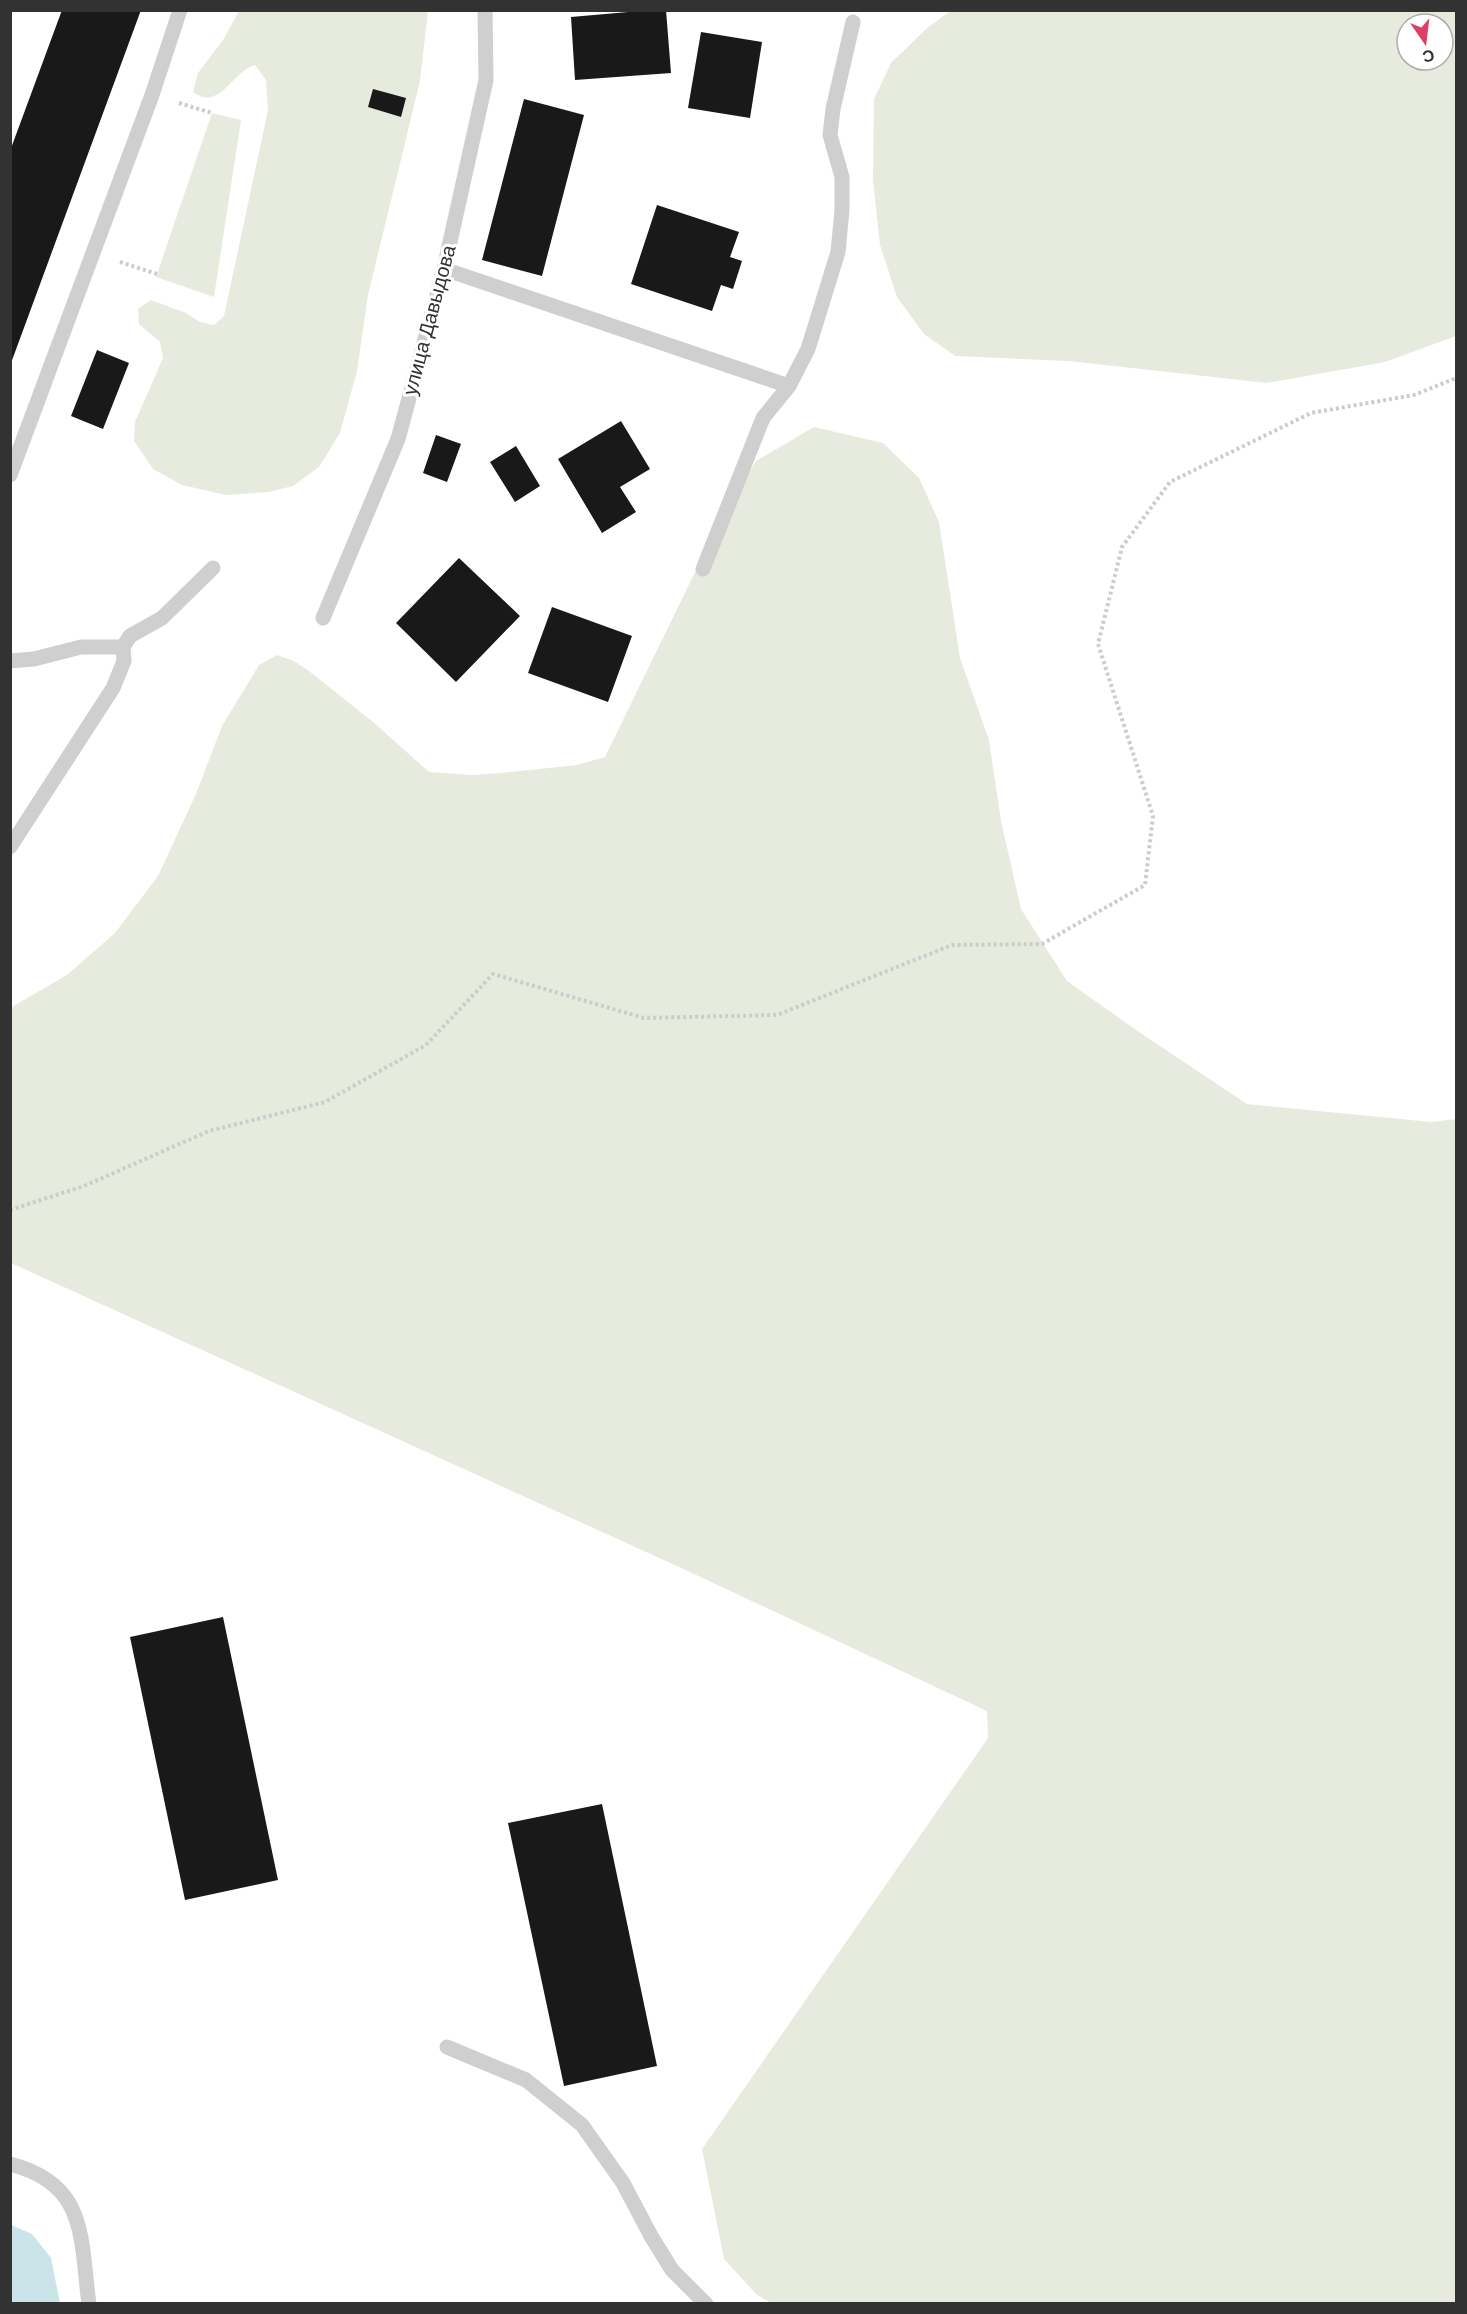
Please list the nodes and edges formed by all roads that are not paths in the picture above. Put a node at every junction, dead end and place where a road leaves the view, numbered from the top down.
1 (180, 10) edge
2 (485, 10) edge
3 (853, 22) dead end
4 (444, 269) junction
5 (789, 386) junction
6 (10, 475) edge
7 (213, 568) dead end
8 (703, 569) dead end
9 (323, 618) dead end
10 (123, 647) junction
11 (10, 661) edge
12 (10, 848) edge
13 (447, 2047) dead end
14 (10, 2164) edge
15 (88, 2304) edge
16 (706, 2304) edge

1 - 6 lane
2 - 4 lane, улица Давыдова
3 - 5 lane
4 - 5 lane
4 - 9 lane, улица Давыдова
5 - 8 lane
7 - 10 lane
10 - 11 lane
10 - 12 lane
13 - 16 lane
14 - 15 lane

